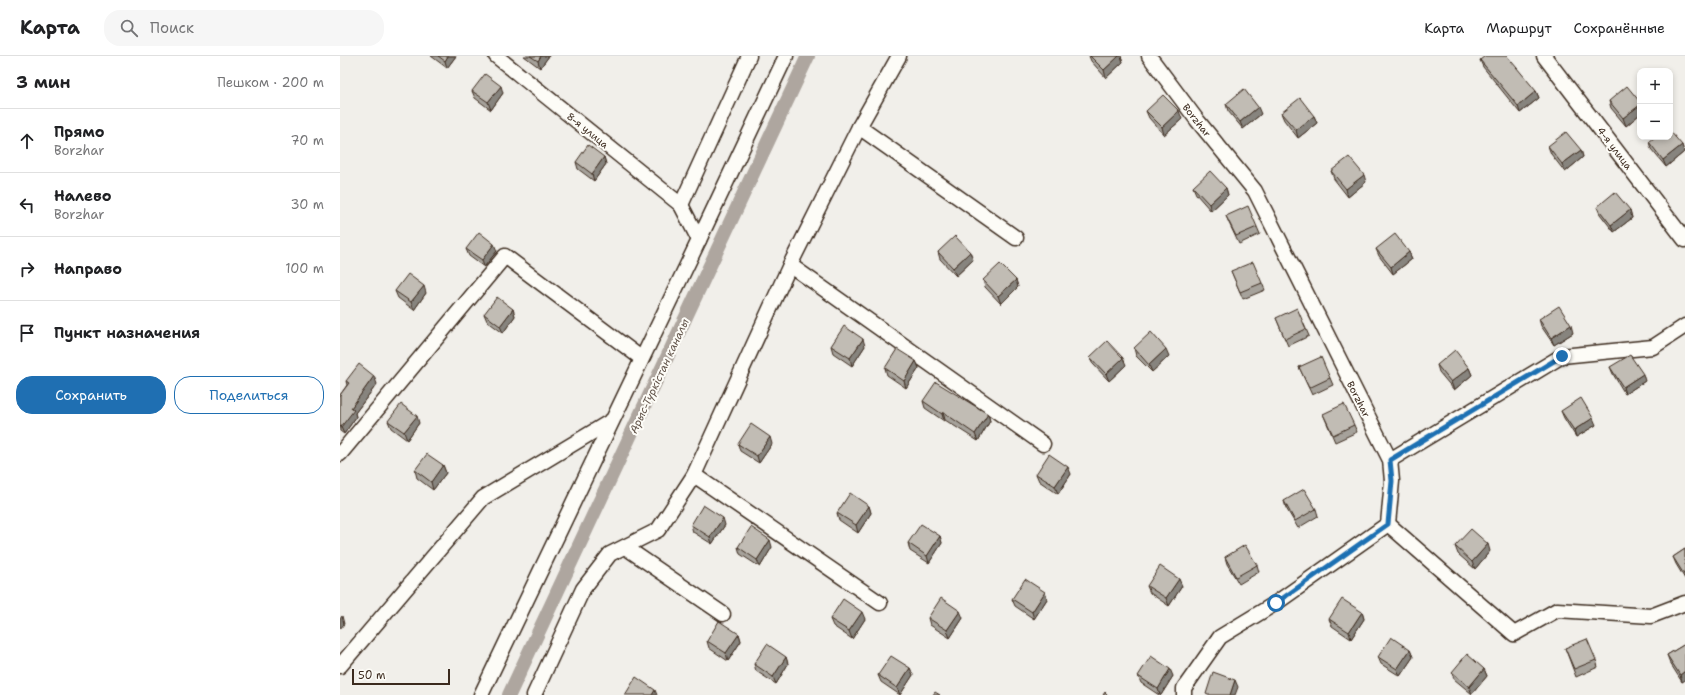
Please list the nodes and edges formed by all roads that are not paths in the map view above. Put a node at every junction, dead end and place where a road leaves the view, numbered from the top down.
1 (496, 56) edge
2 (749, 56) edge
3 (786, 56) edge
4 (899, 56) edge
5 (1149, 56) edge
6 (1544, 56) edge
7 (859, 127) junction
8 (681, 205) junction
9 (1016, 238) dead end
10 (699, 240) junction
11 (1685, 240) edge
12 (790, 265) junction
13 (1685, 326) edge
14 (641, 358) junction
15 (611, 421) junction
16 (1043, 444) dead end
17 (340, 454) edge
18 (1390, 460) junction
19 (694, 475) junction
20 (1388, 524) junction
21 (625, 547) junction
22 (880, 603) dead end
23 (1685, 603) edge
24 (723, 614) dead end
25 (340, 666) edge
26 (481, 695) edge
27 (534, 695) edge
28 (1184, 695) edge

1 - 8 street, 8-я улица
2 - 8 street
3 - 10 street
4 - 7 street
5 - 18 street, Borzhar
6 - 11 street, 4-я улица
7 - 9 street
7 - 12 street
8 - 10 street
10 - 14 street
12 - 16 street
12 - 19 street
13 - 18 street
14 - 15 street
14 - 17 street
15 - 25 street
15 - 26 street
18 - 20 street, Borzhar
19 - 21 street
19 - 22 street
20 - 23 street
20 - 28 street
21 - 24 street
21 - 27 street

